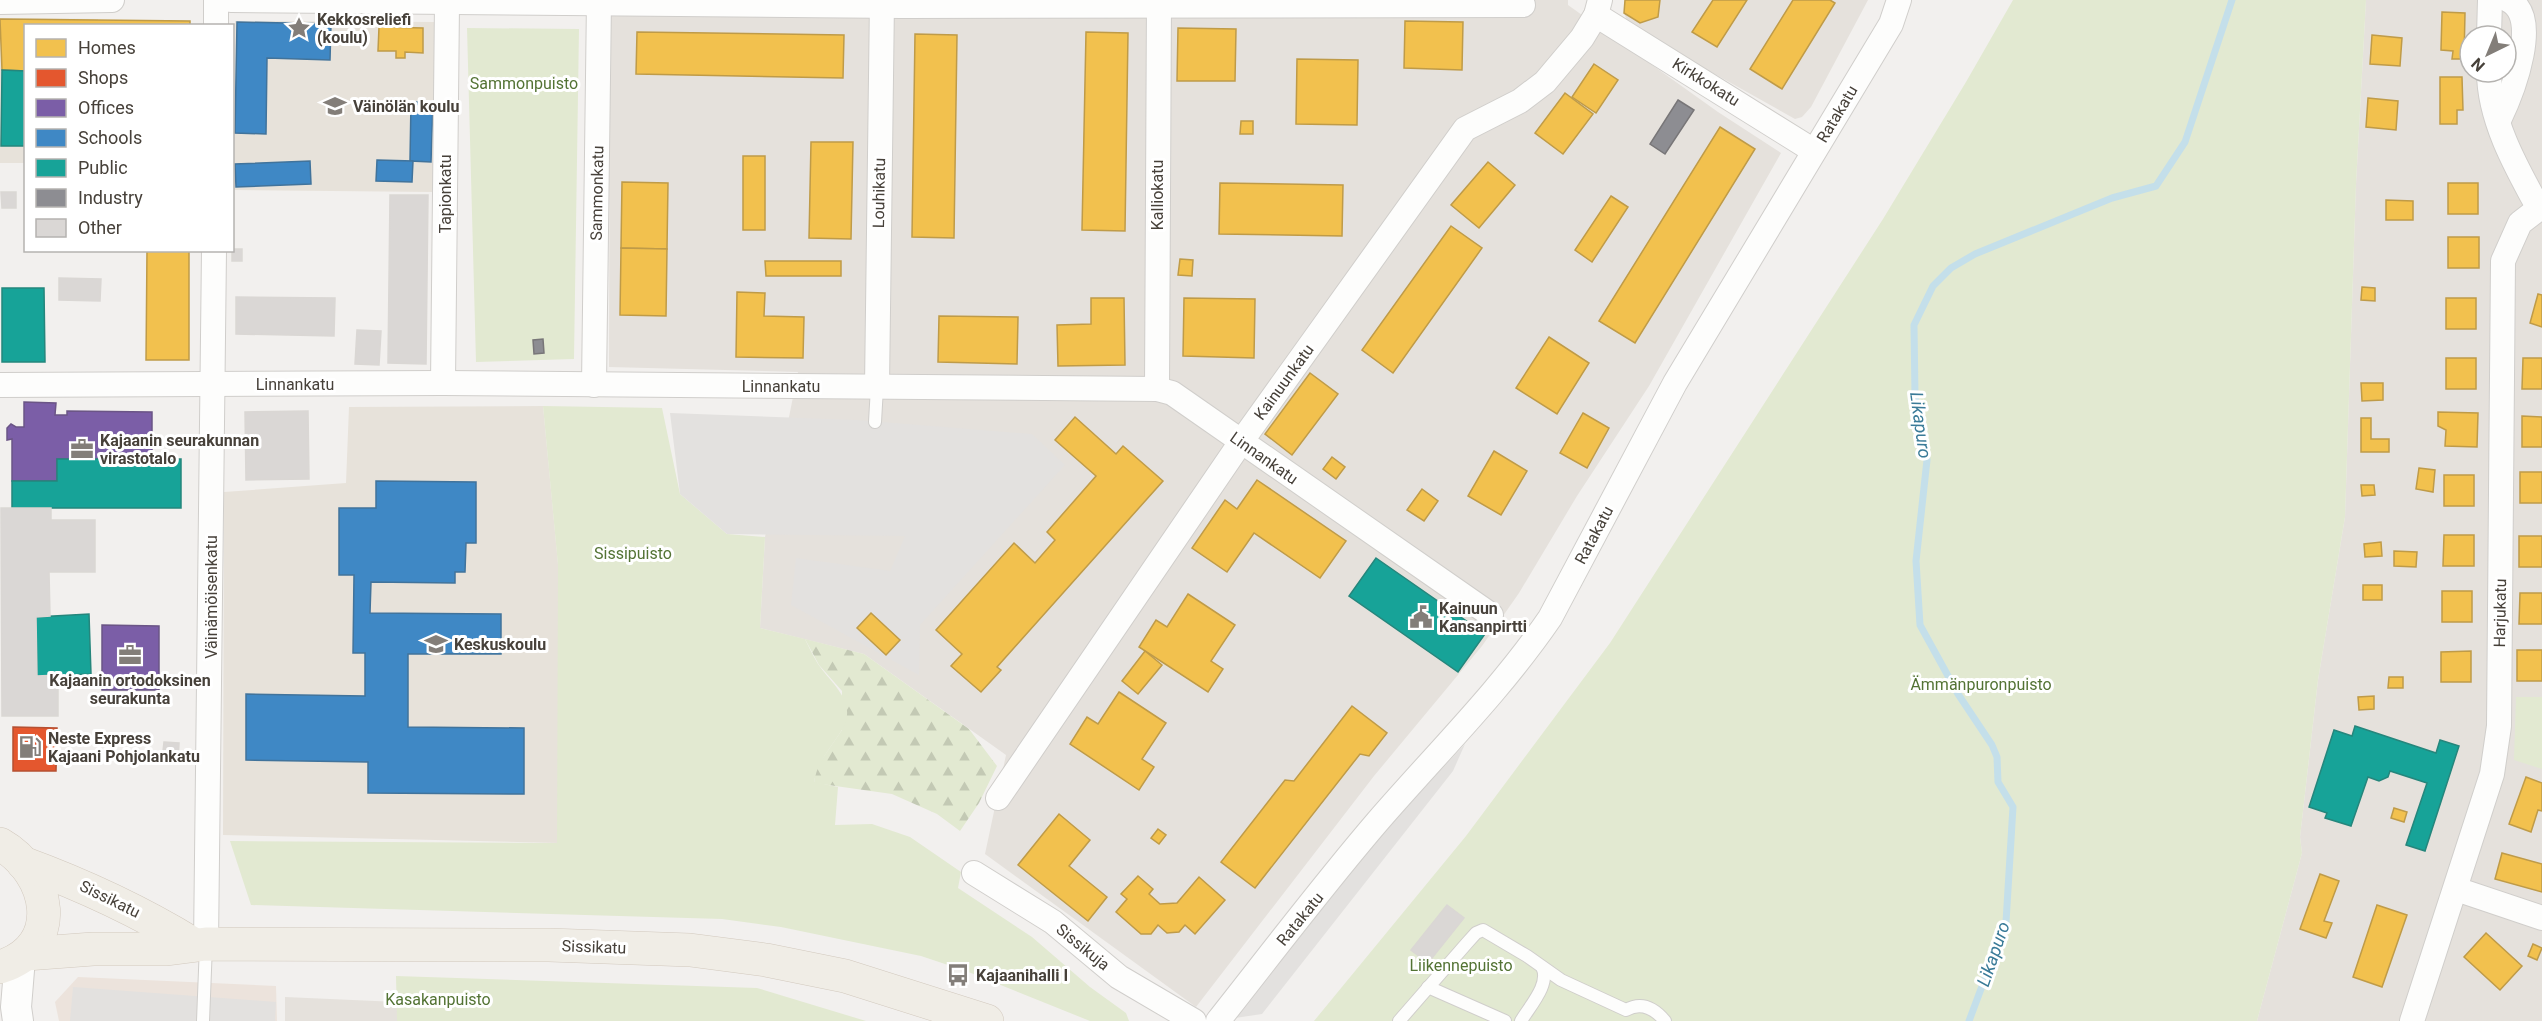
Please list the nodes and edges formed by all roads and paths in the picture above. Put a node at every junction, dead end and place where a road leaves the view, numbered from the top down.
1 (112, 0) edge
2 (216, 0) edge
3 (231, 0) edge
4 (1899, 0) edge
5 (2490, 0) edge
6 (2508, 0) edge
7 (599, 1) edge
8 (0, 2) edge
9 (882, 3) edge
10 (1159, 3) edge
11 (447, 4) junction
12 (1523, 5) dead end
13 (1598, 7) edge
14 (216, 24) edge
15 (2489, 24) edge
16 (2489, 84) edge
17 (2499, 120) junction
18 (1814, 151) junction
19 (2540, 207) edge
20 (214, 252) edge
21 (443, 383) junction
22 (212, 384) junction
23 (0, 385) edge
24 (594, 385) junction
25 (877, 387) junction
26 (1157, 389) junction
27 (875, 422) dead end
28 (1241, 442) junction
29 (1491, 615) dead end
30 (998, 798) dead end
31 (12, 854) edge
32 (974, 873) dead end
33 (2456, 890) junction
34 (2542, 918) edge
35 (199, 944) junction
36 (15, 960) edge
37 (1542, 967) junction
38 (1428, 987) junction
39 (1626, 1010) junction
40 (18, 1021) edge
41 (203, 1021) edge
42 (987, 1021) edge
43 (1194, 1021) edge
44 (1218, 1021) edge
45 (1399, 1021) edge
46 (1505, 1021) edge
47 (1521, 1021) edge
48 (1618, 1021) edge
49 (1665, 1021) edge
50 (2412, 1021) edge

1 - 8 street
2 - 14 street
3 - 11 street
4 - 18 street, Ratakatu
5 - 15 street
6 - 17 street
7 - 9 street
7 - 11 street
7 - 24 street, Sammonkatu
9 - 10 street
9 - 25 street, Louhikatu
10 - 12 street
10 - 26 street, Kalliokatu
11 - 21 street, Tapionkatu
13 - 18 street, Kirkkokatu
13 - 28 street, Kainuunkatu
16 - 17 street
17 - 19 street
18 - 44 street, Ratakatu
19 - 33 street, Harjukatu
20 - 22 street, Väinämöisenkatu
21 - 22 street, Linnankatu
21 - 24 street, Linnankatu
22 - 23 street, Linnankatu
22 - 35 street, Väinämöisenkatu
24 - 25 street, Linnankatu
25 - 26 street, Linnankatu
25 - 27 lane
26 - 28 street, Linnankatu
28 - 29 street, Linnankatu
28 - 30 street, Kainuunkatu
31 - 35 main road, Sissikatu
31 - 36 main road
32 - 43 street, Sissikuja
33 - 34 street
33 - 50 street, Harjukatu
35 - 36 main road, Sissikatu
35 - 41 lane
35 - 42 main road, Sissikatu
36 - 40 street
37 - 38 lane
37 - 39 lane
37 - 47 lane
38 - 45 lane
38 - 46 lane
39 - 48 lane
39 - 49 lane

